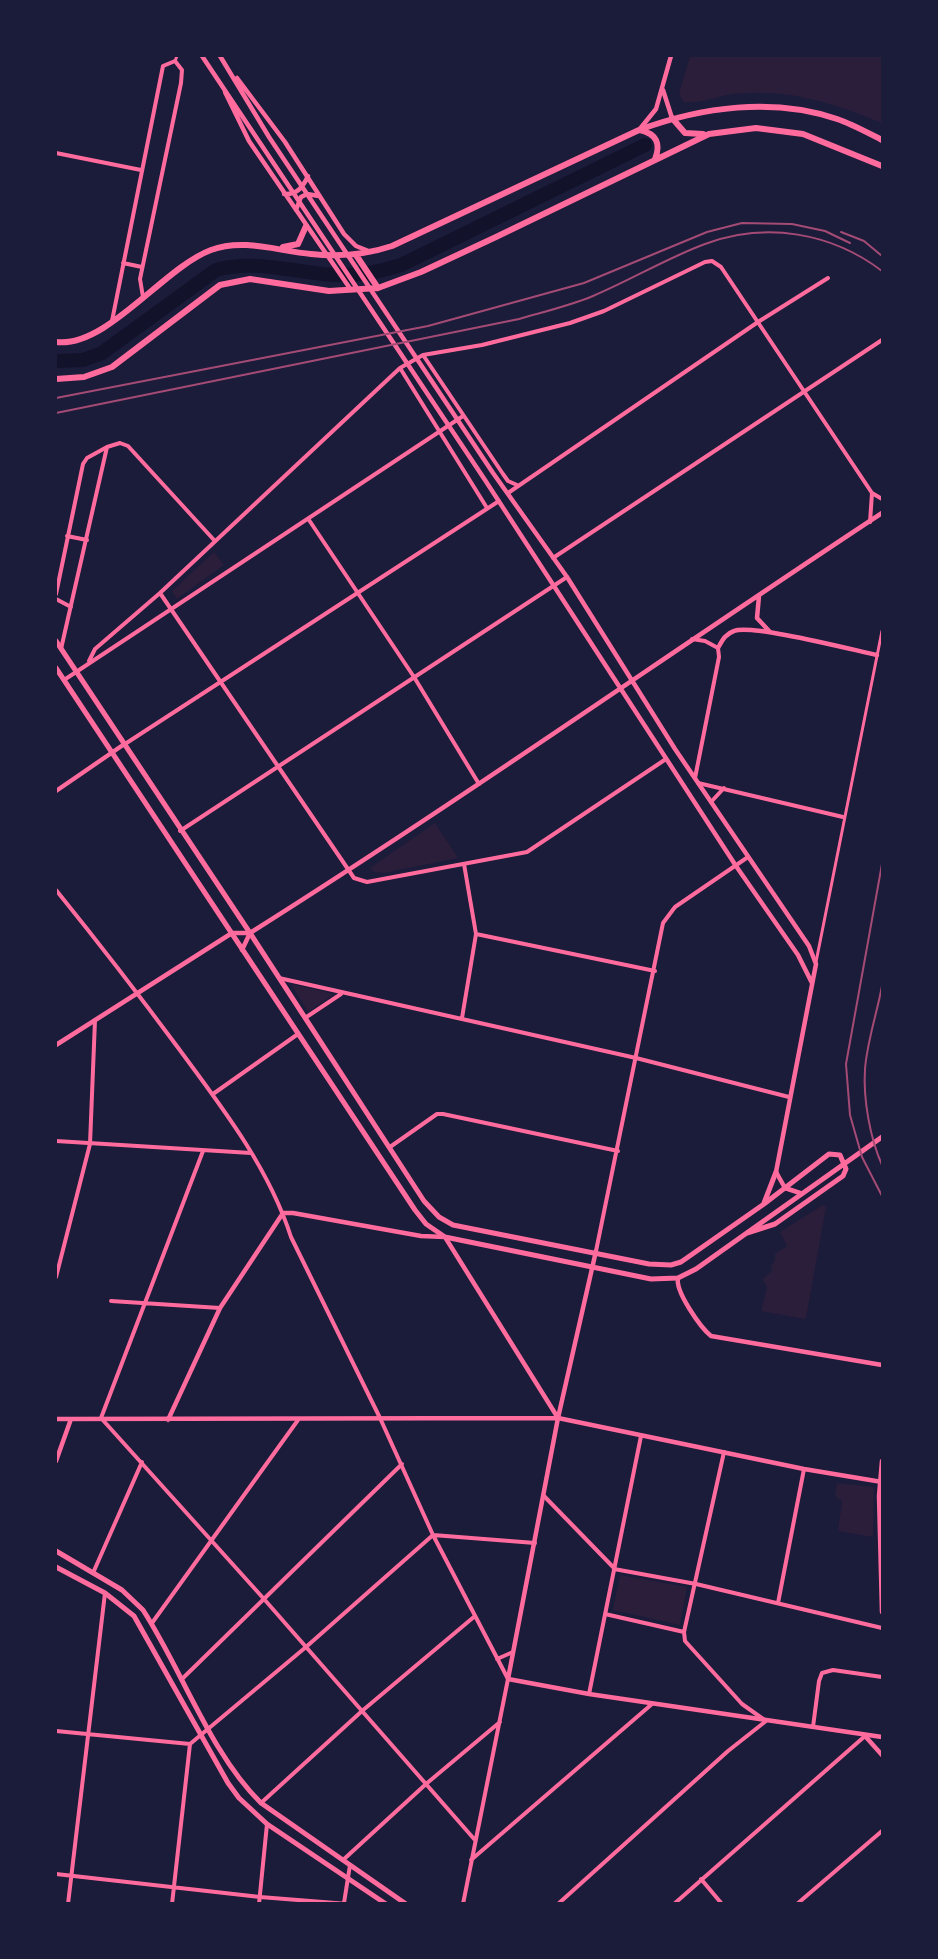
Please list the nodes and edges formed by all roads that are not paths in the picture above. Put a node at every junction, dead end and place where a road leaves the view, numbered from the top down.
1 (177, 56) edge
2 (202, 56) edge
3 (220, 56) edge
4 (671, 56) edge
5 (175, 61) junction
6 (228, 67) junction
7 (220, 82) junction
8 (663, 90) junction
9 (672, 118) junction
10 (639, 129) junction
11 (709, 134) junction
12 (882, 140) edge
13 (56, 153) edge
14 (655, 160) junction
15 (882, 166) edge
16 (141, 170) junction
17 (308, 176) junction
18 (284, 194) junction
19 (322, 197) junction
20 (296, 210) junction
21 (306, 226) junction
22 (273, 248) junction
23 (372, 253) junction
24 (356, 255) junction
25 (330, 258) junction
26 (123, 263) junction
27 (142, 267) junction
28 (828, 278) dead end
29 (378, 288) junction
30 (351, 289) junction
31 (143, 297) junction
32 (112, 321) junction
33 (758, 322) junction
34 (882, 340) edge
35 (56, 342) edge
36 (423, 355) junction
37 (400, 368) junction
38 (56, 379) edge
39 (803, 391) junction
40 (463, 417) junction
41 (439, 432) junction
42 (107, 447) junction
43 (517, 485) junction
44 (508, 493) junction
45 (872, 493) junction
46 (882, 499) edge
47 (499, 501) junction
48 (487, 508) junction
49 (882, 513) edge
50 (309, 520) junction
51 (870, 522) junction
52 (66, 537) junction
53 (87, 540) junction
54 (214, 540) junction
55 (554, 558) junction
56 (567, 577) junction
57 (553, 586) junction
58 (358, 592) junction
59 (160, 593) junction
60 (56, 594) edge
61 (759, 596) junction
62 (56, 599) edge
63 (71, 607) junction
64 (172, 607) junction
65 (882, 631) edge
66 (772, 633) junction
67 (692, 639) junction
68 (56, 641) edge
69 (718, 648) junction
70 (61, 650) junction
71 (878, 655) junction
72 (89, 661) junction
73 (56, 668) edge
74 (75, 672) junction
75 (414, 677) junction
76 (64, 680) junction
77 (631, 680) junction
78 (221, 681) junction
79 (619, 688) junction
80 (123, 745) junction
81 (112, 753) junction
82 (666, 759) junction
83 (280, 767) junction
84 (696, 781) junction
85 (479, 784) junction
86 (724, 788) junction
87 (56, 791) edge
88 (711, 802) junction
89 (843, 817) junction
90 (180, 831) junction
91 (748, 857) junction
92 (464, 864) junction
93 (736, 866) junction
94 (347, 871) junction
95 (56, 890) edge
96 (232, 933) junction
97 (250, 933) junction
98 (477, 934) junction
99 (242, 950) junction
100 (816, 964) junction
101 (655, 971) junction
102 (279, 978) junction
103 (812, 984) junction
104 (138, 993) junction
105 (341, 993) junction
106 (304, 1018) junction
107 (462, 1018) junction
108 (95, 1020) junction
109 (298, 1034) junction
110 (57, 1043) edge
111 (636, 1058) junction
112 (212, 1094) junction
113 (789, 1097) junction
114 (882, 1137) edge
115 (56, 1141) edge
116 (90, 1144) junction
117 (390, 1147) junction
118 (203, 1151) junction
119 (618, 1151) junction
120 (252, 1153) junction
121 (776, 1172) junction
122 (785, 1188) junction
123 (801, 1192) junction
124 (764, 1204) junction
125 (283, 1213) junction
126 (453, 1225) junction
127 (747, 1233) junction
128 (445, 1237) junction
129 (596, 1251) junction
130 (593, 1267) junction
131 (56, 1277) edge
132 (678, 1278) junction
133 (111, 1301) dead end
134 (144, 1304) junction
135 (220, 1308) junction
136 (882, 1365) edge
137 (101, 1418) junction
138 (380, 1418) junction
139 (558, 1418) junction
140 (56, 1419) edge
141 (71, 1419) junction
142 (168, 1420) junction
143 (298, 1420) junction
144 (641, 1436) junction
145 (724, 1452) junction
146 (56, 1461) edge
147 (882, 1461) edge
148 (142, 1462) junction
149 (402, 1464) junction
150 (804, 1469) junction
151 (881, 1482) edge
152 (544, 1496) junction
153 (433, 1535) junction
154 (211, 1540) junction
155 (536, 1543) junction
156 (56, 1551) edge
157 (56, 1567) edge
158 (614, 1569) junction
159 (93, 1573) junction
160 (696, 1584) junction
161 (105, 1593) junction
162 (264, 1599) junction
163 (778, 1603) junction
164 (882, 1612) edge
165 (605, 1614) junction
166 (475, 1616) junction
167 (152, 1623) junction
168 (882, 1628) edge
169 (684, 1632) junction
170 (306, 1647) junction
171 (514, 1652) junction
172 (497, 1659) junction
173 (882, 1677) edge
174 (182, 1679) junction
175 (508, 1679) junction
176 (589, 1694) junction
177 (652, 1704) junction
178 (362, 1711) junction
179 (766, 1721) junction
180 (500, 1722) junction
181 (813, 1727) junction
182 (210, 1728) junction
183 (56, 1731) edge
184 (201, 1734) junction
185 (86, 1735) junction
186 (865, 1736) junction
187 (882, 1737) edge
188 (190, 1744) junction
189 (882, 1755) edge
190 (426, 1784) junction
191 (261, 1803) junction
192 (267, 1824) junction
193 (882, 1832) edge
194 (475, 1840) junction
195 (471, 1860) junction
196 (343, 1861) junction
197 (350, 1865) junction
198 (56, 1874) edge
199 (71, 1876) junction
200 (348, 1877) junction
201 (701, 1879) junction
202 (174, 1886) junction
203 (260, 1897) junction
204 (345, 1903) edge
205 (68, 1904) edge
206 (172, 1904) edge
207 (259, 1904) edge
208 (386, 1904) edge
209 (406, 1904) edge
210 (463, 1904) edge
211 (558, 1904) edge
212 (674, 1904) edge
213 (722, 1904) edge
214 (797, 1904) edge

1 - 5 street
2 - 7 street
3 - 6 street
4 - 8 street
5 - 16 street
5 - 27 street
6 - 17 street
6 - 44 street
7 - 18 street
7 - 47 street
8 - 9 street
8 - 10 street
9 - 10 main road
9 - 11 main road
9 - 12 main road
10 - 14 main road
10 - 23 main road
11 - 14 main road
11 - 15 main road
13 - 16 street
14 - 29 main road
16 - 26 street
17 - 18 street
17 - 19 street
18 - 20 street
19 - 20 street
19 - 23 street
20 - 21 street
21 - 22 main road
21 - 25 street
22 - 25 main road
22 - 31 main road
23 - 24 main road
24 - 25 main road
24 - 29 main road
25 - 30 street
26 - 27 street
26 - 32 street
27 - 31 street
28 - 33 street
29 - 30 main road
30 - 38 main road
31 - 32 main road
32 - 35 main road
33 - 36 street
33 - 39 street
33 - 43 street
34 - 39 street
36 - 37 street
36 - 40 street
37 - 41 street
37 - 54 street
39 - 45 street
39 - 55 street
40 - 41 street
40 - 43 street
41 - 48 street
41 - 50 street
42 - 52 street
42 - 53 street
42 - 54 street
43 - 44 street
44 - 55 street
45 - 46 street
45 - 51 street
47 - 48 street
47 - 57 street
48 - 58 street
49 - 51 street
50 - 58 street
50 - 64 street
51 - 61 street
52 - 53 street
52 - 60 street
53 - 63 street
54 - 59 street
55 - 56 street
56 - 57 street
56 - 77 street
57 - 75 street
57 - 79 street
58 - 75 street
58 - 78 street
59 - 64 street
59 - 72 street
61 - 66 street
61 - 67 street
62 - 63 street
63 - 70 street
64 - 72 street
64 - 78 street
65 - 71 street
66 - 69 street
66 - 71 street
67 - 69 street
67 - 77 street
68 - 70 main road
69 - 84 street
70 - 74 main road
71 - 89 street
72 - 74 street
73 - 76 main road
74 - 76 street
74 - 80 main road
75 - 83 street
75 - 85 street
76 - 81 main road
77 - 79 street
77 - 84 street
78 - 80 street
78 - 83 street
79 - 82 street
79 - 85 street
80 - 81 street
80 - 90 main road
81 - 87 street
81 - 96 main road
82 - 92 street
82 - 93 street
83 - 90 street
83 - 94 street
84 - 86 street
84 - 88 street
85 - 94 street
86 - 88 street
86 - 89 street
88 - 91 street
89 - 100 street
90 - 97 main road
91 - 93 street
91 - 100 street
92 - 94 street
92 - 98 street
93 - 101 street
93 - 103 street
94 - 97 street
95 - 104 street
96 - 97 street
96 - 99 main road
96 - 104 street
97 - 99 street
97 - 102 main road
98 - 101 street
98 - 107 street
99 - 109 main road
100 - 103 street
101 - 111 street
102 - 105 street
102 - 106 main road
103 - 113 street
104 - 108 street
104 - 112 street
105 - 106 street
105 - 107 street
106 - 117 main road
107 - 111 street
108 - 110 street
108 - 116 street
109 - 112 street
109 - 128 main road
111 - 113 street
111 - 119 street
112 - 120 street
113 - 121 street
114 - 123 main road
115 - 116 street
116 - 118 street
116 - 131 street
117 - 119 street
117 - 126 main road
118 - 120 street
118 - 134 street
119 - 129 street
120 - 125 street
121 - 122 street
121 - 124 main road
122 - 123 street
122 - 124 main road
122 - 127 main road
123 - 127 main road
124 - 129 main road
125 - 128 street
125 - 135 street
125 - 138 street
126 - 128 main road
126 - 129 main road
127 - 132 main road
128 - 130 main road
128 - 139 street
129 - 130 street
130 - 132 main road
130 - 139 street
132 - 136 street
133 - 134 street
134 - 135 street
134 - 137 street
135 - 142 street
137 - 141 street
137 - 142 street
137 - 148 street
138 - 139 street
138 - 143 street
138 - 149 street
139 - 144 street
139 - 152 street
140 - 141 street
141 - 146 street
142 - 143 street
143 - 154 street
144 - 145 street
144 - 158 street
145 - 150 street
145 - 160 street
147 - 151 street
148 - 154 street
148 - 159 street
149 - 153 street
149 - 162 street
150 - 151 street
150 - 163 street
151 - 164 street
152 - 155 street
152 - 158 street
153 - 155 street
153 - 166 street
153 - 170 street
154 - 162 street
154 - 167 street
155 - 171 street
156 - 159 main road
157 - 161 main road
158 - 160 street
158 - 165 street
159 - 167 main road
160 - 163 street
160 - 169 street
161 - 184 main road
161 - 185 street
162 - 170 street
162 - 174 street
163 - 168 street
165 - 169 street
165 - 176 street
166 - 172 street
166 - 178 street
167 - 174 main road
169 - 179 street
170 - 178 street
170 - 182 street
171 - 172 street
171 - 175 street
172 - 175 street
173 - 181 street
174 - 182 main road
175 - 176 street
175 - 180 street
176 - 177 street
177 - 179 street
177 - 195 street
178 - 190 street
178 - 191 street
179 - 181 street
179 - 211 street
180 - 190 street
180 - 194 street
181 - 186 street
182 - 184 street
182 - 191 main road
183 - 185 street
184 - 188 street
184 - 192 main road
185 - 188 street
185 - 199 street
186 - 187 street
186 - 189 street
186 - 201 street
188 - 202 street
190 - 194 street
190 - 196 street
191 - 196 main road
192 - 200 main road
192 - 203 street
193 - 214 street
194 - 195 street
195 - 210 street
196 - 197 main road
197 - 200 street
197 - 209 main road
198 - 199 street
199 - 202 street
199 - 205 street
200 - 204 street
200 - 208 main road
201 - 212 street
201 - 213 street
202 - 203 street
202 - 206 street
203 - 204 street
203 - 207 street

